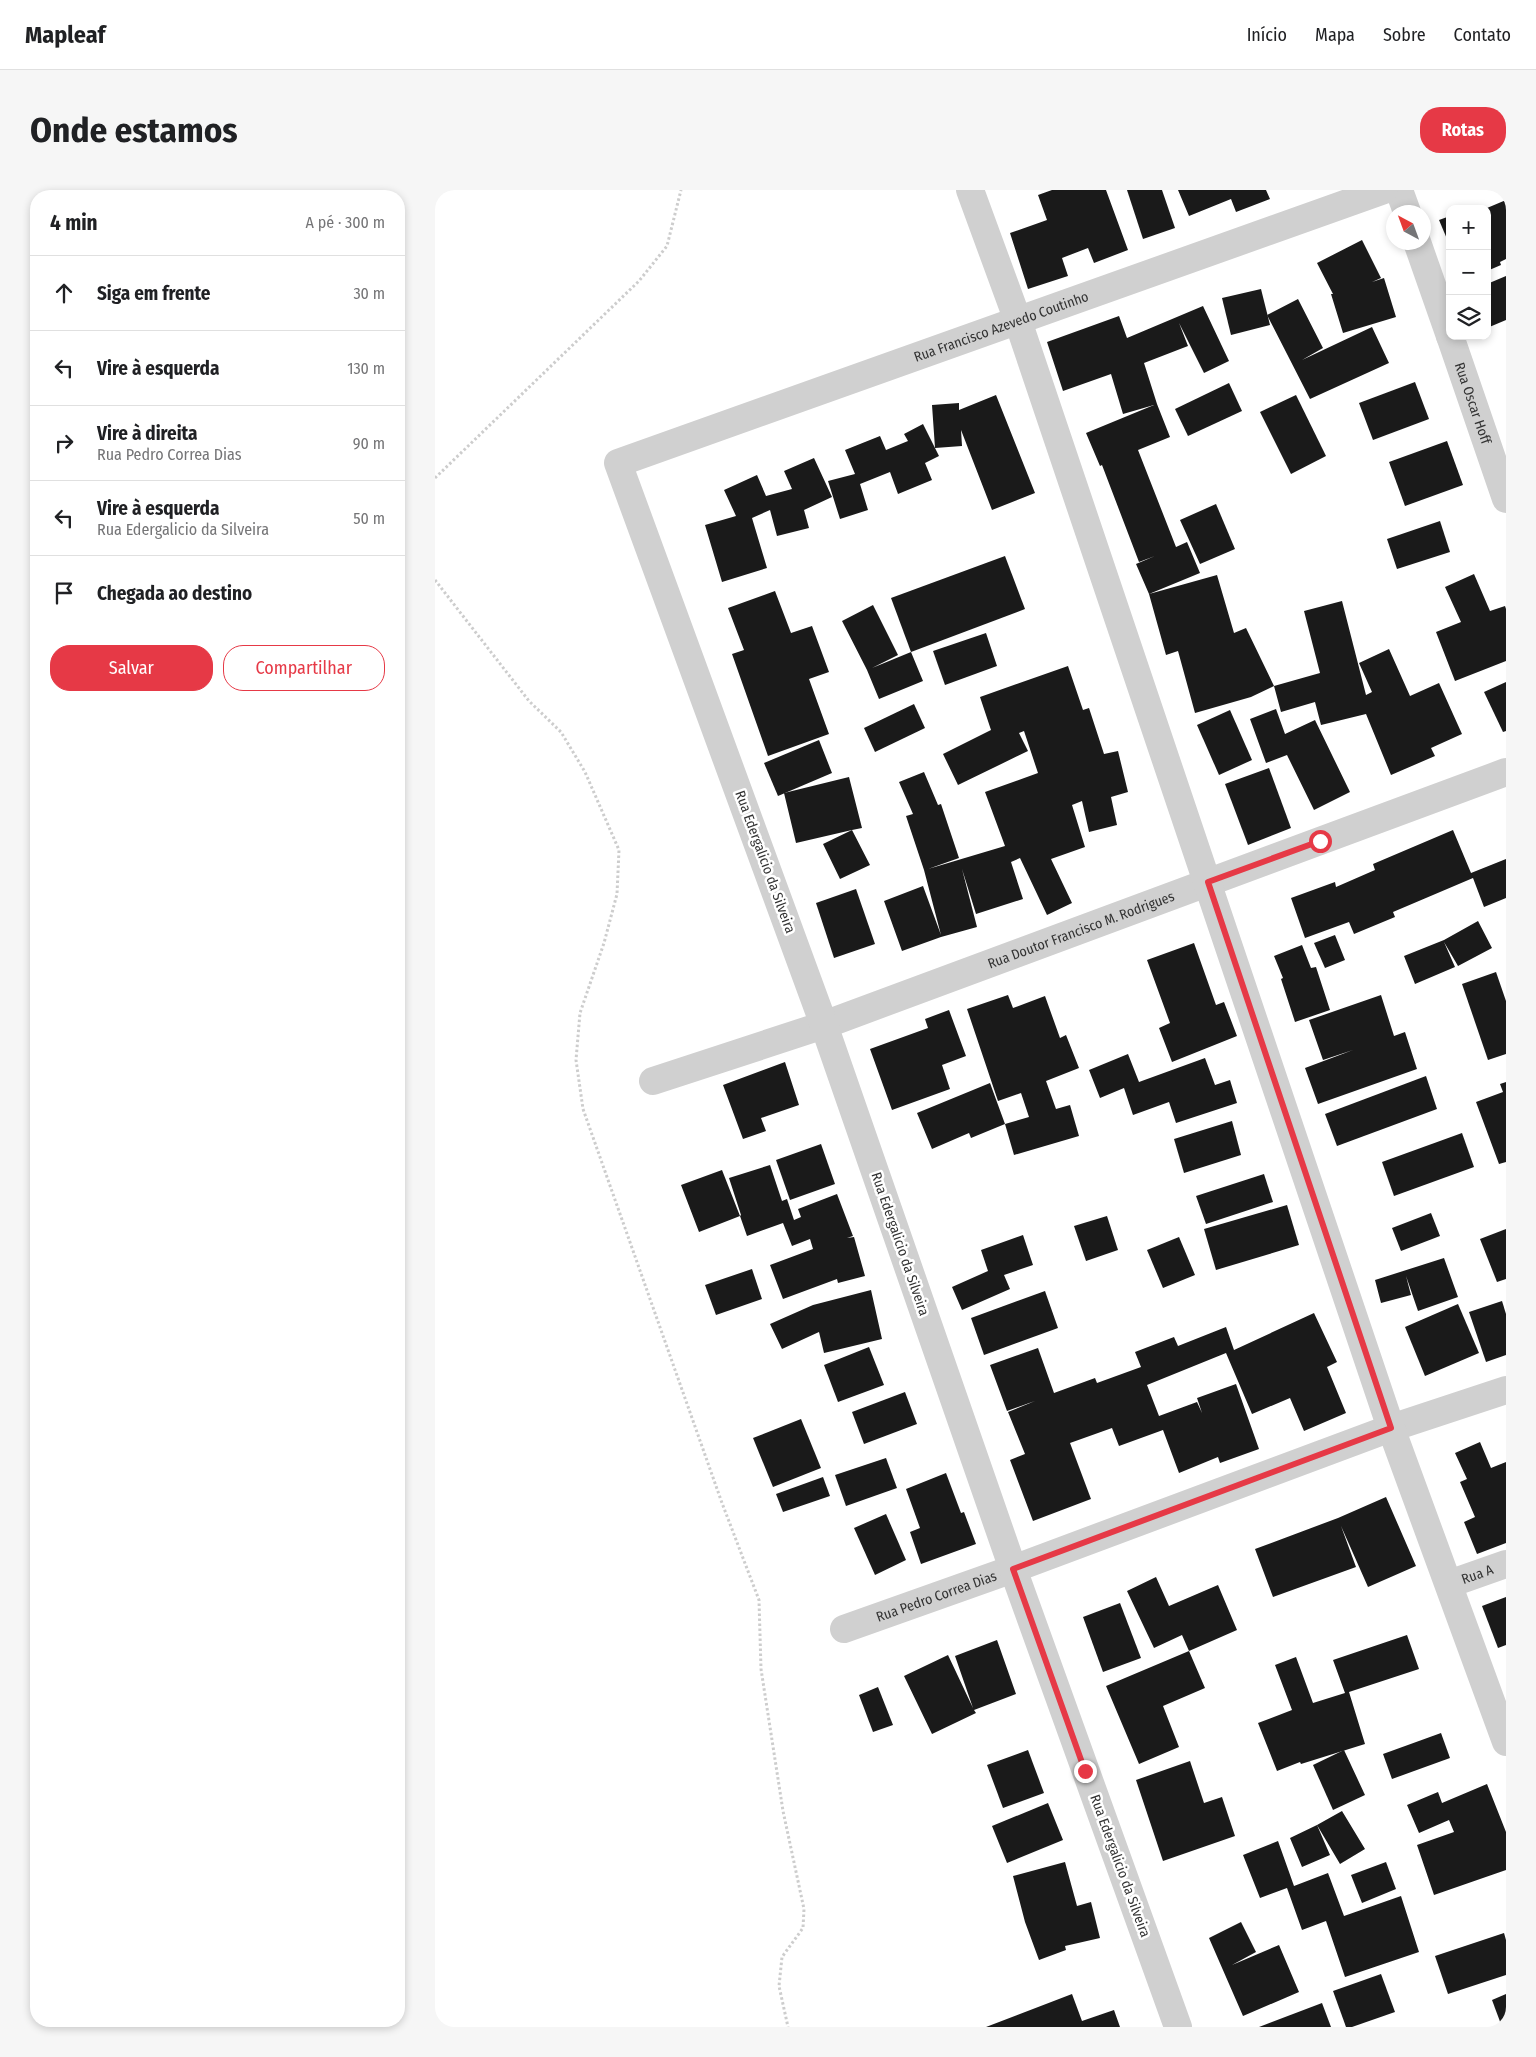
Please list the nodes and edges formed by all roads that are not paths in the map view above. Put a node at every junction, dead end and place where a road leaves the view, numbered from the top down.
1 (969, 190) edge
2 (1384, 190) edge
3 (1399, 190) edge
4 (1404, 205) edge
5 (1420, 250) edge
6 (1019, 321) junction
7 (1446, 325) edge
8 (1451, 340) edge
9 (618, 463) joint
10 (1506, 499) edge
11 (1506, 772) edge
12 (1208, 882) junction
13 (824, 1024) junction
14 (653, 1080) dead end
15 (1506, 1390) edge
16 (1391, 1428) junction
17 (1506, 1564) edge
18 (1013, 1569) junction
19 (1449, 1584) junction
20 (845, 1629) dead end
21 (1506, 1742) edge
22 (1178, 2027) edge

1 - 6 street
2 - 6 street, Rua Francisco Azevedo Coutinho
3 - 4 street
5 - 7 street, Rua Oscar Hoff
6 - 9 street, Rua Francisco Azevedo Coutinho
6 - 12 street
8 - 10 street, Rua Oscar Hoff
9 - 13 street, Rua Edergalicio da Silveira
11 - 12 street, Rua Doutor Francisco M. Rodrigues
12 - 13 street, Rua Doutor Francisco M. Rodrigues
12 - 16 street
13 - 14 street, Rua Doutor Francisco M. Rodrigues
13 - 18 street, Rua Edergalicio da Silveira
15 - 16 street, Rua Pedro Correa Dias
16 - 18 street, Rua Pedro Correa Dias
16 - 19 street
17 - 19 street, Rua A
18 - 20 street, Rua Pedro Correa Dias
18 - 22 street, Rua Edergalicio da Silveira
19 - 21 street

